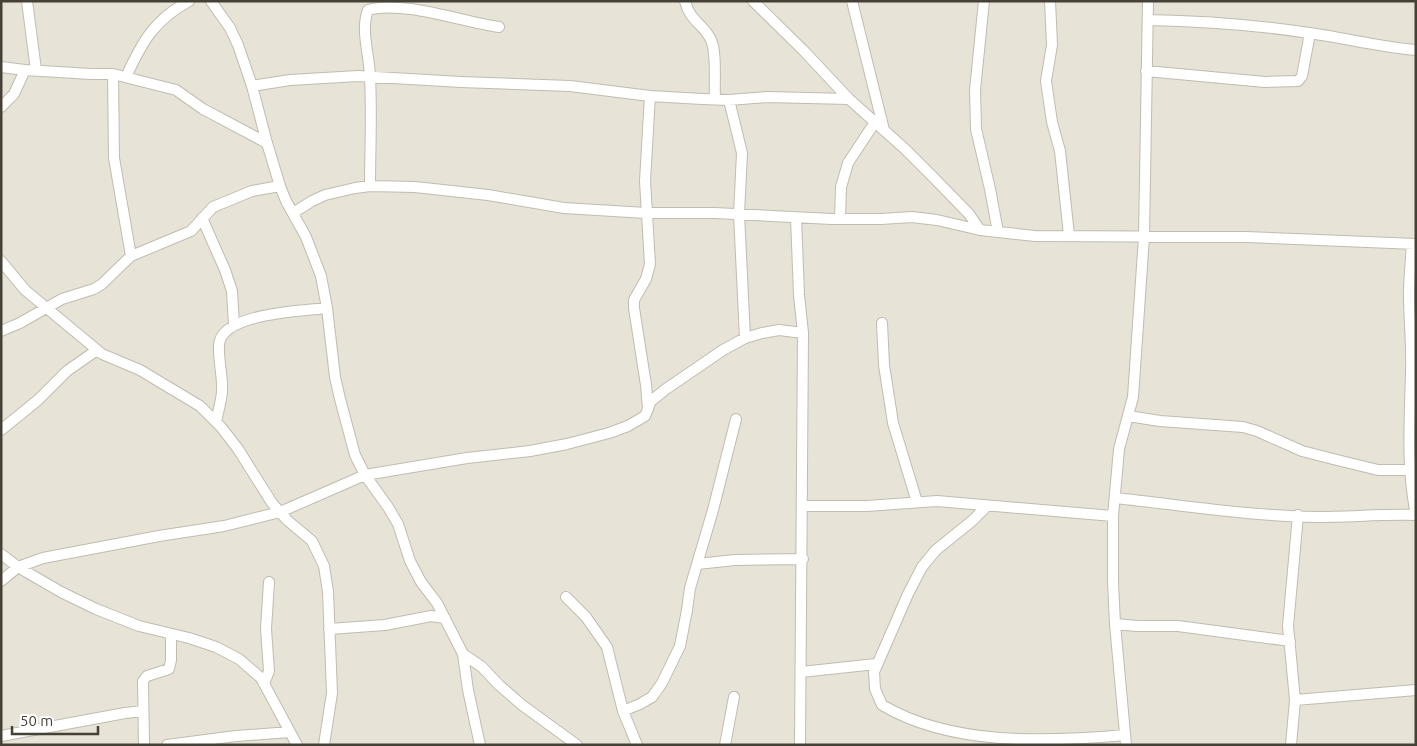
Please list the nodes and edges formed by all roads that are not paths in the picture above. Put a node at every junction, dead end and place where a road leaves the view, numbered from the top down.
1 (27, 1) edge
2 (189, 1) edge
3 (211, 1) edge
4 (685, 1) edge
5 (753, 1) edge
6 (852, 1) edge
7 (984, 1) edge
8 (1050, 1) edge
9 (1148, 1) edge
10 (409, 5) edge
11 (1148, 20) junction
12 (499, 26) dead end
13 (1310, 33) junction
14 (1416, 50) edge
15 (1, 67) edge
16 (25, 70) junction
17 (36, 70) junction
18 (1146, 71) junction
19 (113, 74) junction
20 (126, 77) junction
21 (370, 77) junction
22 (252, 86) junction
23 (650, 96) junction
24 (715, 99) junction
25 (849, 99) junction
26 (729, 100) junction
27 (1, 107) edge
28 (875, 122) junction
29 (884, 130) junction
30 (266, 143) junction
31 (280, 186) junction
32 (370, 186) junction
33 (293, 213) junction
34 (646, 213) junction
35 (739, 214) junction
36 (202, 218) junction
37 (796, 218) junction
38 (840, 219) junction
39 (980, 230) junction
40 (998, 232) junction
41 (1069, 236) junction
42 (1144, 237) junction
43 (1414, 244) edge
44 (131, 256) junction
45 (1, 262) edge
46 (45, 308) junction
47 (327, 308) junction
48 (882, 323) dead end
49 (234, 325) junction
50 (1, 331) edge
51 (803, 333) junction
52 (745, 338) junction
53 (97, 350) junction
54 (648, 410) junction
55 (1128, 416) junction
56 (736, 419) dead end
57 (216, 422) junction
58 (1, 430) edge
59 (1413, 470) edge
60 (365, 476) junction
61 (1115, 498) junction
62 (917, 502) junction
63 (802, 506) junction
64 (987, 506) junction
65 (280, 512) junction
66 (1298, 515) junction
67 (1113, 516) junction
68 (1, 554) edge
69 (803, 559) junction
70 (697, 564) junction
71 (18, 568) junction
72 (1, 581) edge
73 (269, 582) dead end
74 (566, 597) dead end
75 (445, 618) junction
76 (1115, 624) junction
77 (329, 629) junction
78 (171, 634) junction
79 (1290, 641) junction
80 (463, 654) junction
81 (876, 664) junction
82 (801, 672) junction
83 (264, 684) junction
84 (1416, 690) edge
85 (734, 697) dead end
86 (1296, 700) junction
87 (143, 711) junction
88 (623, 711) junction
89 (290, 732) junction
90 (1, 736) edge
91 (1126, 740) edge
92 (563, 741) edge
93 (144, 745) edge
94 (167, 745) edge
95 (297, 745) edge
96 (324, 745) edge
97 (480, 745) edge
98 (577, 745) edge
99 (637, 745) edge
100 (725, 745) edge
101 (800, 745) edge
102 (1291, 745) edge

1 - 17 street
2 - 20 street
3 - 22 street
4 - 24 street
5 - 25 street
6 - 29 street
7 - 40 street
8 - 41 street
9 - 11 street
10 - 12 street
10 - 21 street
11 - 13 street
11 - 18 street
13 - 14 street
13 - 18 street
15 - 16 street
16 - 17 street
16 - 27 street
17 - 19 street
18 - 42 street
19 - 20 street
19 - 44 street
20 - 30 street
21 - 22 street
21 - 23 street
21 - 32 street
22 - 30 street
23 - 24 street
23 - 34 street
24 - 26 street
25 - 26 street
25 - 28 street
26 - 35 street
28 - 29 street
28 - 38 street
29 - 39 street
30 - 31 street
31 - 33 street
31 - 36 street
32 - 33 street
32 - 34 street
33 - 47 street
34 - 35 street
34 - 54 street
35 - 37 street
35 - 52 street
36 - 44 street
36 - 49 street
37 - 38 street
37 - 51 street
38 - 39 street
39 - 40 street
40 - 41 street
41 - 42 street
42 - 43 street
42 - 55 street
43 - 59 street
44 - 46 street
45 - 46 street
46 - 50 street
46 - 53 street
47 - 49 street
47 - 60 street
48 - 62 street
49 - 57 street
51 - 52 street
51 - 63 street
52 - 54 street
53 - 57 street
53 - 58 street
54 - 60 street
55 - 59 street
55 - 61 street
56 - 70 street
57 - 65 street
59 - 66 street
60 - 65 street
60 - 75 street
61 - 66 street
61 - 67 street
62 - 63 street
62 - 64 street
63 - 69 street
64 - 67 street
64 - 81 street
65 - 71 street
65 - 77 street
66 - 79 street
67 - 76 street
68 - 71 street
69 - 70 street
69 - 82 street
70 - 88 street
71 - 72 street
71 - 78 street
73 - 83 street
74 - 88 street
75 - 77 street
75 - 80 street
76 - 79 street
76 - 91 street
77 - 96 street
78 - 83 street
78 - 87 street
79 - 86 street
80 - 92 street
80 - 97 street
81 - 82 street
81 - 91 street
82 - 101 street
83 - 89 street
84 - 86 street
85 - 100 street
86 - 102 street
87 - 90 street
87 - 93 street
88 - 99 street
89 - 94 street
89 - 95 street
92 - 98 street

